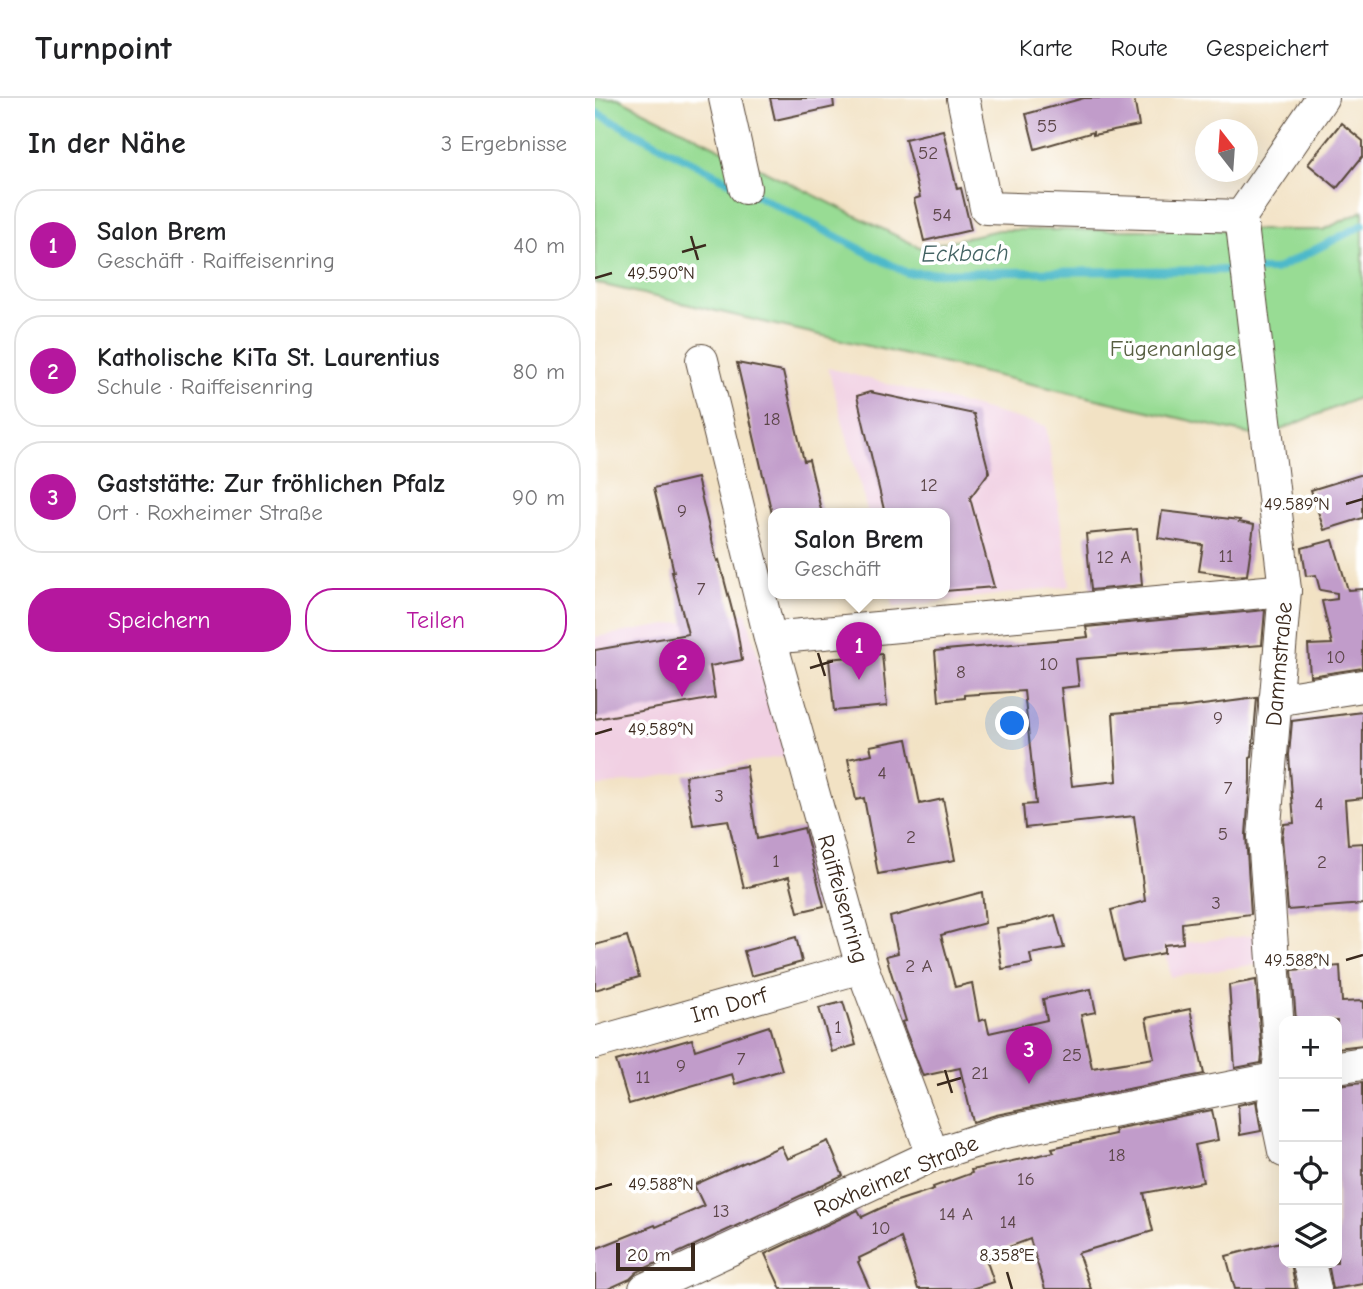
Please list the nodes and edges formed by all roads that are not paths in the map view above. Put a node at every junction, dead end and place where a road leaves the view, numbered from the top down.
1 (725, 98) edge
2 (963, 98) edge
3 (1322, 98) edge
4 (745, 188) dead end
5 (1241, 216) junction
6 (702, 360) dead end
7 (1285, 590) junction
8 (770, 638) junction
9 (1363, 686) edge
10 (1275, 700) junction
11 (862, 967) junction
12 (1279, 1042) edge
13 (595, 1043) edge
14 (1363, 1063) edge
15 (1342, 1066) edge
16 (1279, 1078) edge
17 (1281, 1079) edge
18 (1282, 1142) edge
19 (933, 1155) junction
20 (1310, 1268) edge
21 (645, 1289) edge
22 (1315, 1289) edge

1 - 4 street
2 - 5 street
3 - 5 street
5 - 7 street, Dammstraße
6 - 8 street, Raiffeisenring
7 - 8 street
7 - 10 street, Dammstraße
8 - 11 street, Raiffeisenring
9 - 10 street
10 - 12 street, Dammstraße
11 - 13 street, Im Dorf
11 - 19 street, Raiffeisenring
14 - 15 street
16 - 19 street, Roxheimer Straße
17 - 18 street, Dammstraße
19 - 21 street, Roxheimer Straße
20 - 22 street

